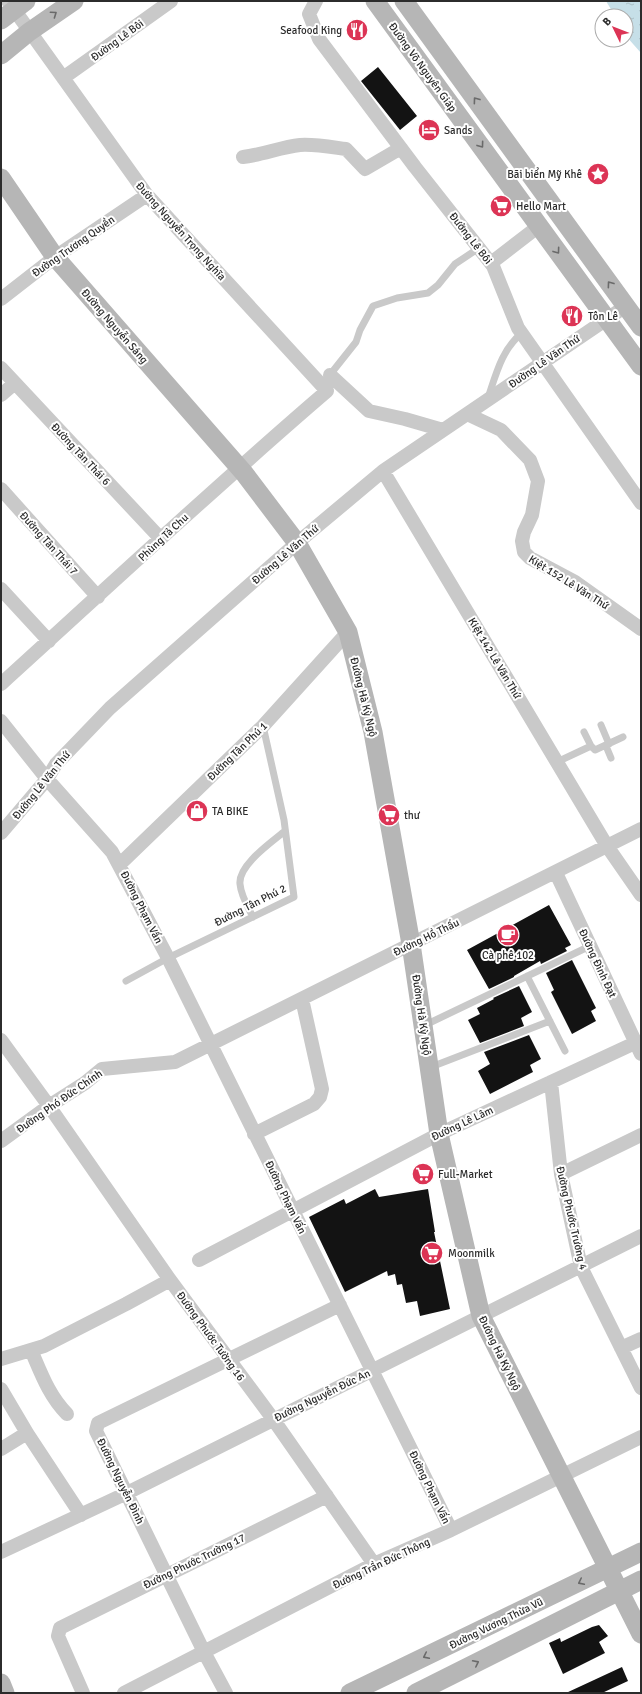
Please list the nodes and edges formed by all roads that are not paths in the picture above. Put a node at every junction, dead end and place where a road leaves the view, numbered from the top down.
1 (74, 1) edge
2 (171, 1) edge
3 (316, 1) edge
4 (375, 1) edge
5 (404, 1) edge
6 (12, 8) edge
7 (30, 32) junction
8 (1, 55) edge
9 (63, 78) junction
10 (401, 148) junction
11 (243, 157) dead end
12 (3, 186) edge
13 (147, 196) junction
14 (539, 226) junction
15 (479, 248) junction
16 (55, 257) junction
17 (491, 263) junction
18 (1, 299) edge
19 (626, 306) junction
20 (606, 319) junction
21 (641, 327) edge
22 (522, 333) junction
23 (542, 362) junction
24 (641, 366) edge
25 (1, 368) edge
26 (15, 383) junction
27 (326, 384) junction
28 (1, 395) edge
29 (486, 402) junction
30 (467, 414) junction
31 (443, 430) junction
32 (239, 466) junction
33 (383, 471) junction
34 (2, 491) edge
35 (641, 503) edge
36 (161, 539) junction
37 (298, 543) junction
38 (1, 589) edge
39 (98, 597) junction
40 (641, 629) edge
41 (348, 632) junction
42 (49, 641) junction
43 (1, 684) edge
44 (1, 721) edge
45 (600, 725) dead end
46 (263, 726) junction
47 (584, 732) dead end
48 (623, 737) dead end
49 (607, 745) junction
50 (590, 746) junction
51 (611, 758) dead end
52 (557, 762) junction
53 (48, 779) junction
54 (641, 829) edge
55 (285, 831) junction
56 (1, 833) edge
57 (607, 846) junction
58 (120, 864) junction
59 (556, 873) junction
60 (641, 895) edge
61 (253, 916) junction
62 (411, 944) junction
63 (590, 946) junction
64 (168, 958) junction
65 (527, 976) junction
66 (126, 981) dead end
67 (302, 999) junction
68 (550, 1020) junction
69 (423, 1026) junction
70 (1, 1040) edge
71 (210, 1044) junction
72 (638, 1048) edge
73 (565, 1051) dead end
74 (429, 1068) junction
75 (551, 1082) junction
76 (49, 1106) junction
77 (254, 1134) junction
78 (439, 1134) junction
79 (641, 1135) edge
80 (1, 1141) edge
81 (560, 1174) junction
82 (293, 1211) junction
83 (641, 1236) edge
84 (199, 1260) dead end
85 (581, 1267) junction
86 (170, 1280) junction
87 (340, 1305) junction
88 (481, 1316) junction
89 (641, 1339) edge
90 (621, 1348) junction
91 (31, 1350) junction
92 (1, 1359) edge
93 (227, 1360) junction
94 (372, 1370) junction
95 (641, 1388) edge
96 (1, 1389) edge
97 (67, 1414) dead end
98 (273, 1419) junction
99 (27, 1433) junction
100 (641, 1437) edge
101 (1, 1449) edge
102 (561, 1476) junction
103 (127, 1494) junction
104 (327, 1496) junction
105 (81, 1515) junction
106 (451, 1530) junction
107 (1, 1552) edge
108 (641, 1552) edge
109 (374, 1564) junction
110 (608, 1569) junction
111 (166, 1575) junction
112 (641, 1580) edge
113 (619, 1591) junction
114 (641, 1634) edge
115 (204, 1652) junction
116 (1, 1683) edge
117 (5, 1693) edge
118 (84, 1693) edge
119 (124, 1693) edge
120 (226, 1693) edge
121 (350, 1693) edge
122 (416, 1693) edge

7 -> 1 street
2 - 9 street, Đường Lê Bôi
3 - 10 street, Đường Lê Bôi
4 -> 14 street, Đường Võ Nguyên Giáp
19 -> 5 street
6 - 7 street, Đường Nguyễn Trọng Nghĩa
7 - 8 street
7 - 9 street, Đường Nguyễn Trọng Nghĩa
9 - 13 street, Đường Nguyễn Trọng Nghĩa
10 - 11 street
10 - 15 street, Đường Lê Bôi
12 - 16 street, Đường Nguyễn Sáng
13 - 16 street, Đường Trương Quyền
13 - 27 street, Đường Nguyễn Trọng Nghĩa
14 - 17 street
14 -> 20 street, Đường Võ Nguyên Giáp
15 - 17 street, Đường Lê Bôi
15 - 27 lane
16 - 18 street, Đường Trương Quyền
16 - 32 street, Đường Nguyễn Sáng
17 - 22 street, Đường Lê Bôi
19 - 20 street, Đường Lê Văn Thứ
19 - 21 street
20 - 23 street, Đường Lê Văn Thứ
20 - 24 street, Đường Võ Nguyên Giáp
22 - 23 street, Đường Lê Bôi
22 - 29 lane
23 - 29 street, Đường Lê Văn Thứ
23 - 35 street, Đường Lê Bôi
25 - 26 street, Đường Tân Thái 6
26 - 28 street
26 - 36 street, Đường Tân Thái 6
27 - 31 street, Đường Nguyễn Trọng Nghĩa
27 - 32 street, Phùng Tả Chu
29 - 30 street, Đường Lê Văn Thứ
30 - 31 street, Đường Lê Văn Thứ
30 - 40 street, Kiệt 152 Lê Văn Thứ
31 - 33 street, Đường Lê Văn Thứ
32 - 36 street, Phùng Tả Chu
32 - 37 street, Đường Hà Kỳ Ngộ
33 - 37 street, Đường Lê Văn Thứ
33 - 52 street, Kiệt 142 Lê Văn Thứ
34 - 39 street, Đường Tân Thái 7
36 - 39 street, Phùng Tả Chu
37 - 41 street, Đường Hà Kỳ Ngộ
37 - 53 street, Đường Lê Văn Thứ
38 - 42 street
39 - 42 street, Phùng Tả Chu
41 - 46 street, Đường Tân Phú 1
41 - 62 street, Đường Hà Kỳ Ngộ
42 - 43 street, Phùng Tả Chu
44 - 53 street, Đường Phạm Vấn
45 - 49 lane
46 - 55 lane, Đường Tân Phú 2
46 - 58 street, Đường Tân Phú 1
47 - 50 lane
48 - 49 lane
49 - 50 lane
49 - 51 lane
50 - 52 lane
52 - 57 street, Kiệt 142 Lê Văn Thứ
53 - 56 street, Đường Lê Văn Thứ
53 - 58 street, Đường Phạm Vấn
54 - 57 street, Đường Hồ Thấu
55 - 61 lane
55 - 61 lane, Đường Tân Phú 2
57 - 59 street, Đường Hồ Thấu
57 - 60 street, Kiệt 142 Lê Văn Thứ
58 - 64 street, Đường Phạm Vấn
59 - 62 street, Đường Hồ Thấu
59 - 63 street, Đường Đinh Đạt
61 - 64 lane, Đường Tân Phú 2
62 - 67 street, Đường Hồ Thấu
62 - 69 street, Đường Hà Kỳ Ngộ
63 - 65 lane
63 - 72 street, Đường Đinh Đạt
64 - 66 lane, Đường Tân Phú 2
64 - 71 street, Đường Phạm Vấn
65 - 68 lane
65 - 69 lane
67 - 71 street, Đường Hồ Thấu
67 - 77 street
68 - 73 lane
68 - 74 lane
69 - 74 street, Đường Hà Kỳ Ngộ
70 - 76 street, Đường Phước Tường 16
71 - 76 street, Đường Phó Đức Chính
71 - 77 street, Đường Phạm Vấn
72 - 75 street, Đường Lê Lâm
74 - 78 street, Đường Hà Kỳ Ngộ
75 - 78 street, Đường Lê Lâm
75 - 81 street, Đường Phước Trường 4
76 - 80 street, Đường Phó Đức Chính
76 - 86 street, Đường Phước Tường 16
77 - 82 street, Đường Phạm Vấn
78 - 82 street, Đường Lê Lâm
78 - 88 street, Đường Hà Kỳ Ngộ
79 - 81 street
81 - 85 street, Đường Phước Trường 4
82 - 84 street, Đường Lê Lâm
82 - 87 street, Đường Phạm Vấn
83 - 85 street, Đường Nguyễn Đức An
85 - 88 street, Đường Nguyễn Đức An
85 - 90 street, Đường Phước Trường 4
86 - 91 street
86 - 93 street, Đường Phước Tường 16
87 - 93 street, Đường Nguyễn Đình
87 - 94 street, Đường Phạm Vấn
88 - 94 street, Đường Nguyễn Đức An
88 - 102 street, Đường Hà Kỳ Ngộ
89 - 90 street
90 - 95 street, Đường Phước Trường 4
91 - 92 street
91 - 97 street
93 - 98 street, Đường Phước Tường 16
93 - 103 street, Đường Nguyễn Đình
94 - 98 street, Đường Nguyễn Đức An
94 - 106 street, Đường Phạm Vấn
96 - 99 street
98 - 103 street, Đường Nguyễn Đức An
98 - 104 street, Đường Phước Tường 16
99 - 101 street
99 - 105 street
100 - 102 street, Đường Trần Đức Thông
102 - 106 street, Đường Trần Đức Thông
102 - 110 street, Đường Hà Kỳ Ngộ
103 - 105 street, Đường Nguyễn Đức An
103 - 111 street, Đường Nguyễn Đình
104 - 109 street, Đường Phước Tường 16
104 - 111 street, Đường Phước Trường 17
105 - 107 street, Đường Nguyễn Đức An
106 - 109 street, Đường Trần Đức Thông
108 - 110 street, Đường Vương Thừa Vũ
109 - 115 street, Đường Trần Đức Thông
110 - 113 street, Đường Hà Kỳ Ngộ
110 -> 121 street, Đường Vương Thừa Vũ
111 - 115 street, Đường Nguyễn Đình
111 - 118 street, Đường Phước Trường 17
112 - 113 street
113 - 114 street, Đường Hà Kỳ Ngộ
122 -> 113 street
115 - 119 street, Đường Trần Đức Thông
115 - 120 street, Đường Nguyễn Đình
116 - 117 street

